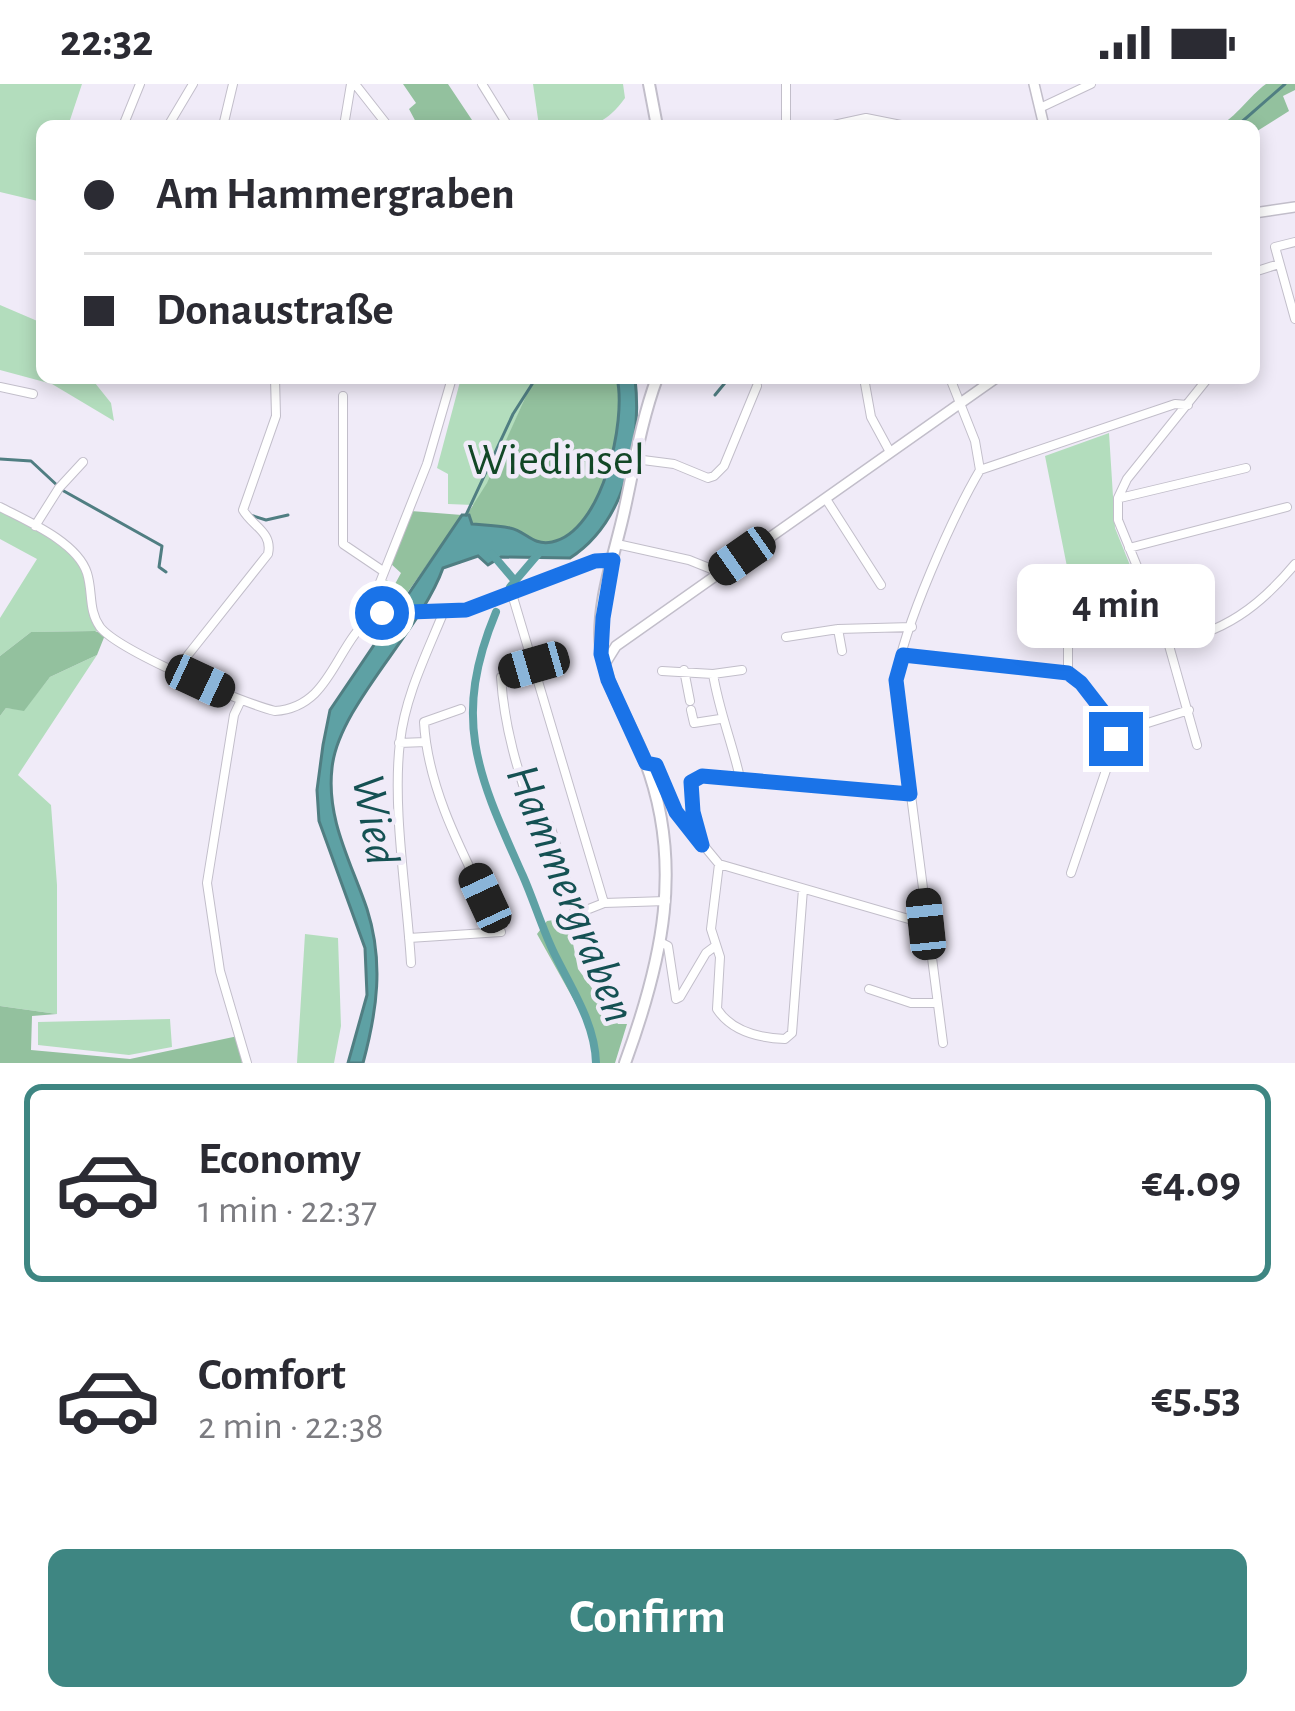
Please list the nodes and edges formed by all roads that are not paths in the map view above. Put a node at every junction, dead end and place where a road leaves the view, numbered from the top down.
1 (140, 84) edge
2 (194, 84) edge
3 (233, 84) edge
4 (353, 84) edge
5 (482, 84) edge
6 (649, 84) edge
7 (786, 84) edge
8 (1034, 84) edge
9 (1091, 84) edge
10 (1042, 107) junction
11 (128, 120) edge
12 (172, 120) edge
13 (224, 120) edge
14 (345, 120) edge
15 (383, 120) edge
16 (504, 120) edge
17 (656, 120) edge
18 (786, 120) edge
19 (1043, 120) edge
20 (1295, 207) edge
21 (1260, 212) edge
22 (1295, 242) edge
23 (1280, 264) junction
24 (1260, 270) edge
25 (1295, 319) edge
26 (275, 384) edge
27 (450, 384) edge
28 (655, 384) edge
29 (865, 384) edge
30 (953, 384) edge
31 (988, 384) edge
32 (1204, 384) edge
33 (757, 386) dead end
34 (0, 387) edge
35 (33, 394) dead end
36 (343, 396) dead end
37 (961, 403) junction
38 (1190, 405) junction
39 (890, 452) junction
40 (635, 459) junction
41 (83, 462) dead end
42 (1246, 467) dead end
43 (980, 470) junction
44 (1118, 498) junction
45 (826, 499) junction
46 (0, 507) edge
47 (1287, 507) dead end
48 (35, 526) junction
49 (617, 544) junction
50 (1129, 548) junction
51 (613, 560) junction
52 (1295, 564) edge
53 (383, 571) junction
54 (719, 572) junction
55 (880, 585) dead end
56 (512, 594) junction
57 (444, 611) junction
58 (375, 614) junction
59 (912, 626) junction
60 (838, 629) junction
61 (786, 638) dead end
62 (1068, 638) dead end
63 (1168, 642) junction
64 (842, 651) dead end
65 (903, 655) junction
66 (606, 662) junction
67 (534, 665) junction
68 (176, 670) junction
69 (684, 670) junction
70 (742, 670) dead end
71 (662, 671) dead end
72 (1068, 673) junction
73 (712, 674) junction
74 (241, 700) junction
75 (461, 709) dead end
76 (1189, 710) junction
77 (720, 719) junction
78 (1119, 732) junction
79 (426, 742) junction
80 (399, 743) junction
81 (1197, 746) dead end
82 (646, 763) junction
83 (740, 778) junction
84 (910, 794) junction
85 (702, 845) junction
86 (719, 864) junction
87 (1071, 873) dead end
88 (803, 889) junction
89 (666, 901) junction
90 (604, 903) junction
91 (926, 924) junction
92 (410, 938) junction
93 (662, 943) junction
94 (714, 947) junction
95 (411, 963) dead end
96 (869, 988) dead end
97 (935, 1003) junction
98 (944, 1043) dead end
99 (247, 1063) edge
100 (625, 1063) edge

1 - 11 street
2 - 12 street
3 - 13 street
4 - 14 street
4 - 15 street
5 - 16 street
6 - 17 main road
7 - 18 street
8 - 10 street
9 - 10 street
10 - 19 street
20 - 21 street
22 - 23 street
23 - 24 street
23 - 25 street
26 - 68 street
27 - 53 street
28 - 40 main road
29 - 39 street
30 - 37 street
31 - 37 street
32 - 38 street
33 - 40 street
34 - 35 street
36 - 53 street
37 - 39 street
37 - 43 street
38 - 43 street
38 - 44 street
39 - 45 street
40 - 49 main road
41 - 48 street
42 - 44 street
43 - 59 street
44 - 50 street
45 - 54 street
45 - 55 street
46 - 48 street
47 - 50 street
48 - 68 street
49 - 51 main road
49 - 54 street
50 - 63 street
51 - 56 street
51 - 66 main road
52 - 63 street
53 - 58 street
54 - 66 street
56 - 57 street
56 - 67 street
57 - 58 street
57 - 80 street
58 - 74 street
59 - 60 street
59 - 65 street
60 - 61 street
60 - 64 street
62 - 72 street
63 - 76 street
65 - 72 street
65 - 84 street
66 - 82 main road
67 - 90 street
67 - 90 street
68 - 74 street
69 - 71 street
69 - 73 street
69 - 77 street
70 - 73 street
72 - 78 street
73 - 77 street
74 - 99 street
75 - 79 street
76 - 78 street
76 - 81 street
77 - 83 street
78 - 87 street
79 - 80 street
79 - 92 street
80 - 92 street
82 - 85 street
82 - 89 main road
83 - 84 street
83 - 85 street
84 - 91 street
85 - 86 street
86 - 88 street
86 - 94 street
88 - 91 street
88 - 94 street
89 - 90 street
89 - 93 main road
91 - 97 street
92 - 95 street
93 - 94 street
93 - 100 main road
96 - 97 street
97 - 98 street

